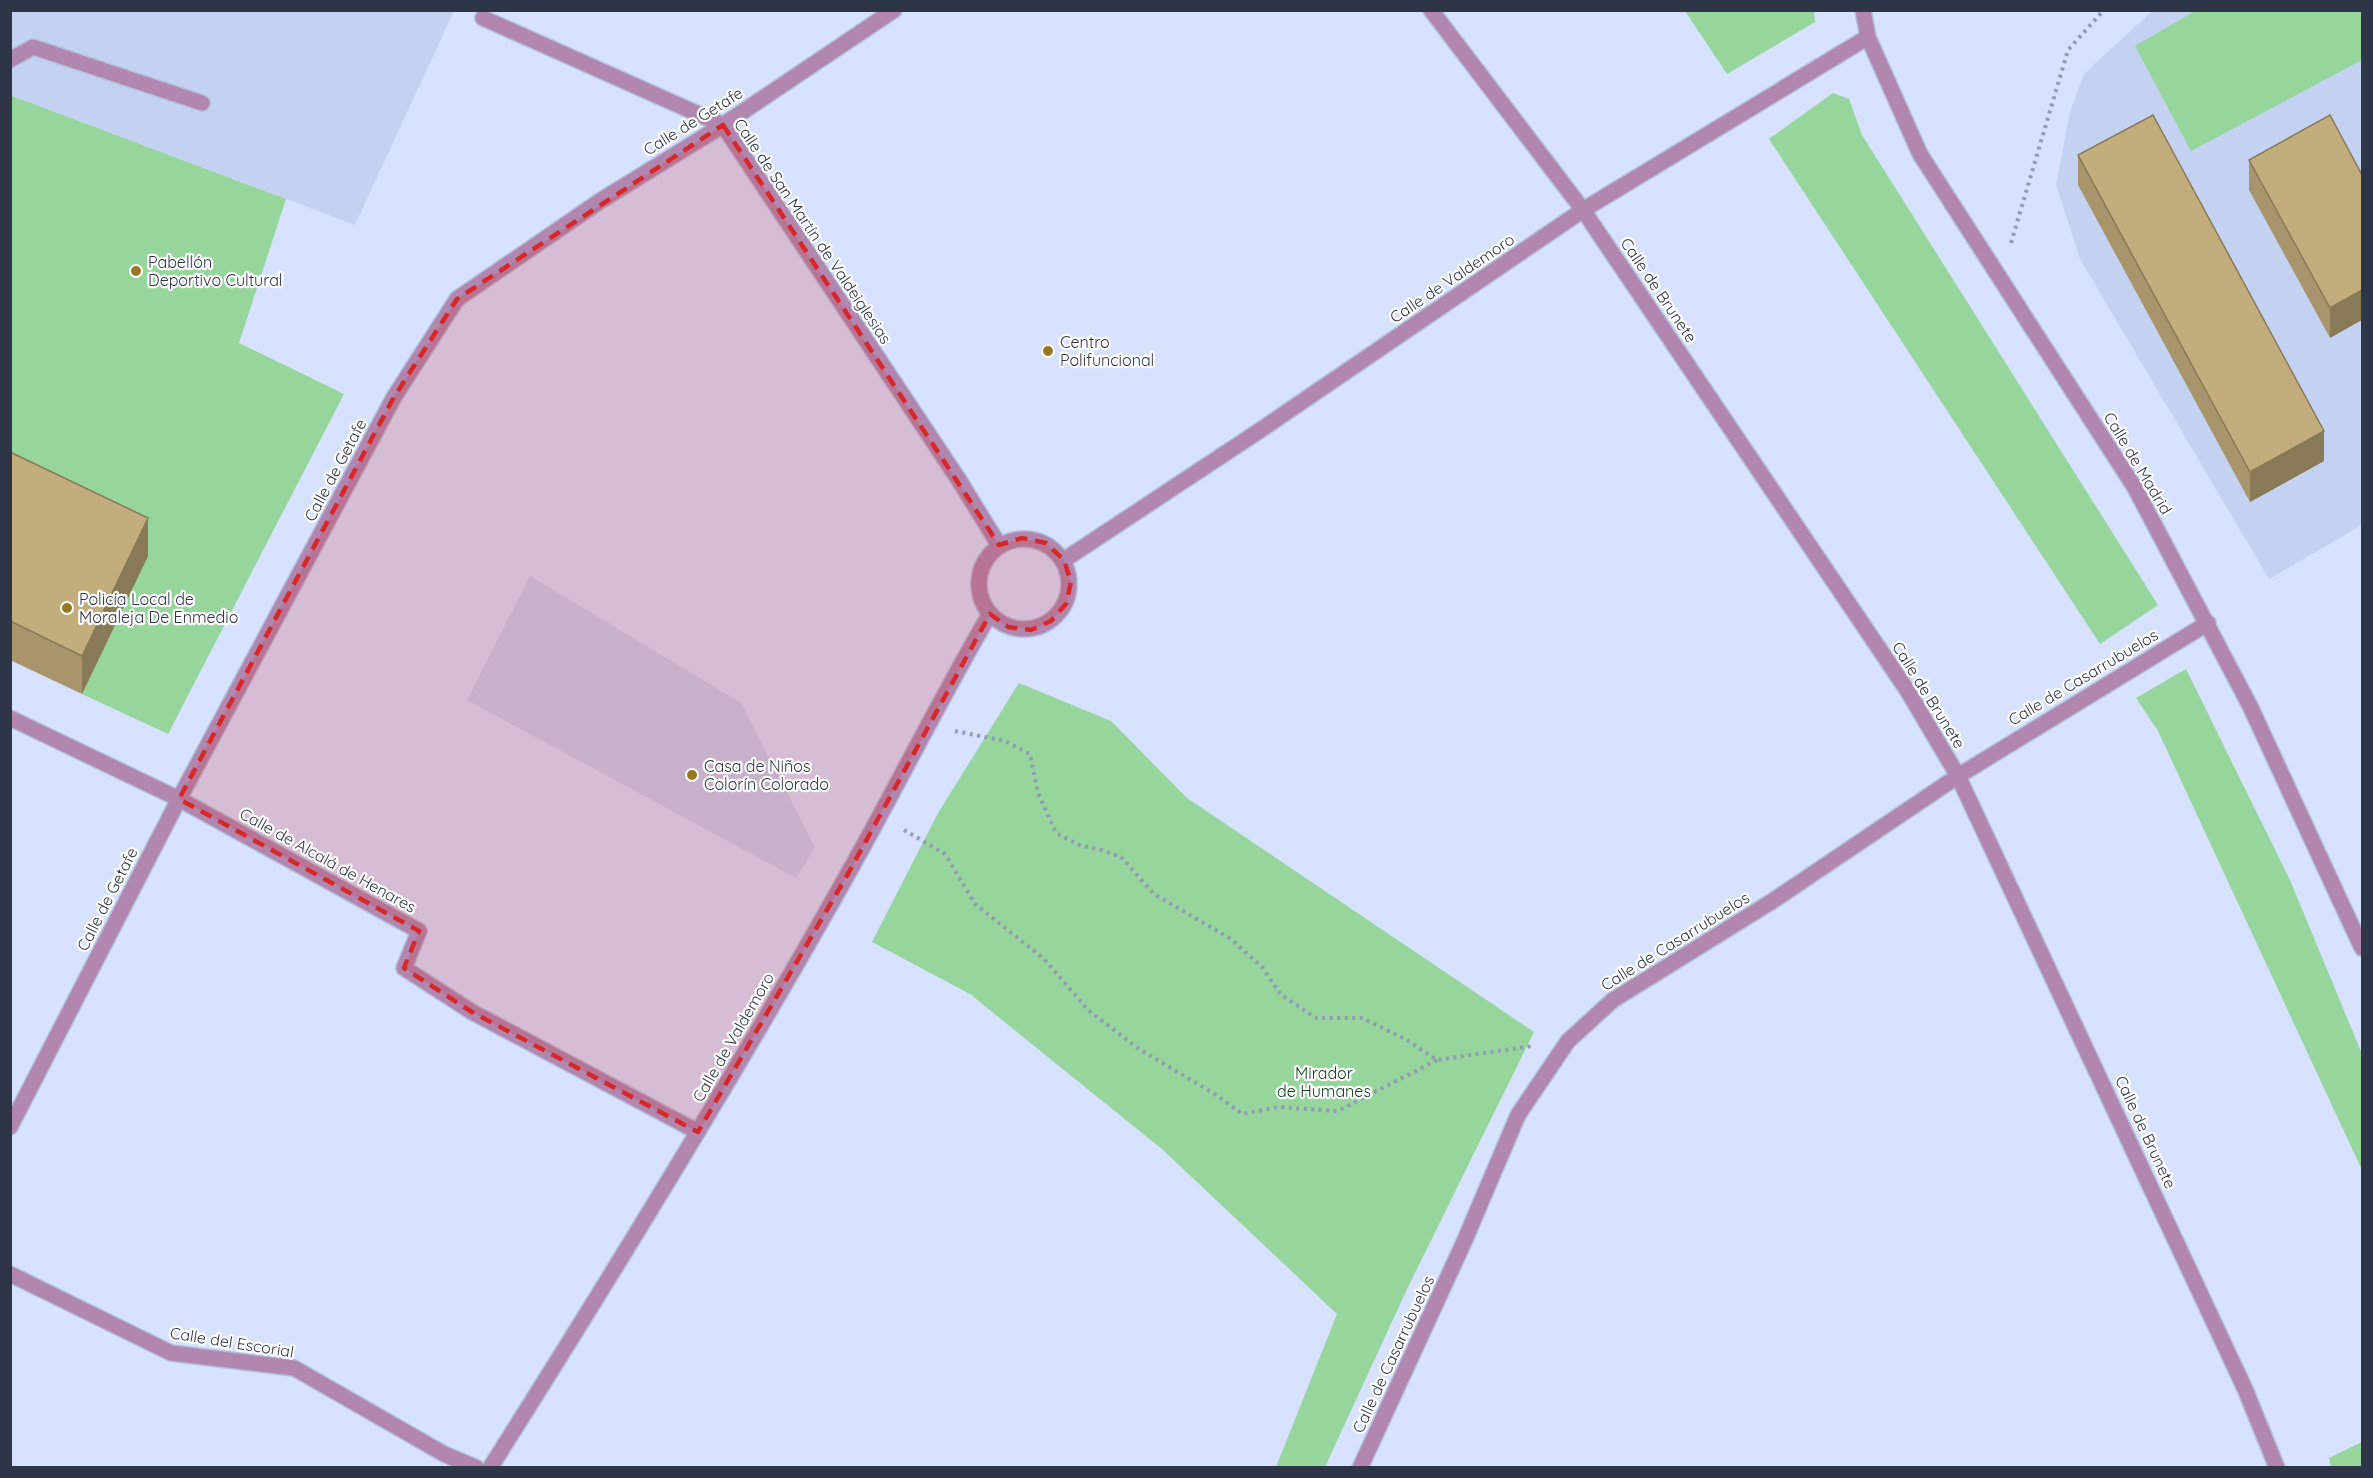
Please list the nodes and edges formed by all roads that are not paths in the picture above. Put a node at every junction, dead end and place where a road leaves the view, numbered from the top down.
1 (894, 10) edge
2 (1431, 10) edge
3 (1863, 10) edge
4 (483, 18) dead end
5 (1868, 37) junction
6 (10, 60) edge
7 (202, 103) dead end
8 (723, 125) junction
9 (1583, 210) junction
10 (999, 545) junction
11 (1064, 560) junction
12 (990, 614) junction
13 (2208, 623) junction
14 (10, 718) edge
15 (1958, 776) junction
16 (178, 799) junction
17 (2362, 948) edge
18 (10, 1127) edge
19 (698, 1132) junction
20 (10, 1274) edge
21 (477, 1467) edge
22 (490, 1467) edge
23 (1360, 1467) edge
24 (2277, 1467) edge

1 - 8 street, Calle de Getafe
2 - 9 street, Calle de Brunete
3 - 5 street, Calle de Madrid
4 - 8 street, Calle de San Martín de Valdeiglesias
5 - 9 street, Calle de Valdemoro
5 - 13 street, Calle de Madrid
6 - 7 street
8 - 10 street, Calle de San Martín de Valdeiglesias
8 - 16 street, Calle de Getafe
9 - 11 street, Calle de Valdemoro
9 - 15 street, Calle de Brunete
10 - 11 street
10 - 12 street
11 - 12 street
12 - 19 street, Calle de Valdemoro
13 - 15 street, Calle de Casarrubuelos
13 - 17 street, Calle de Madrid
14 - 16 street, Calle de Alcalá de Henares
15 - 23 street, Calle de Casarrubuelos
15 - 24 street, Calle de Brunete
16 - 18 street, Calle de Getafe
16 - 19 street, Calle de Alcalá de Henares
19 - 22 street, Calle de Valdemoro
20 - 21 street, Calle del Escorial

